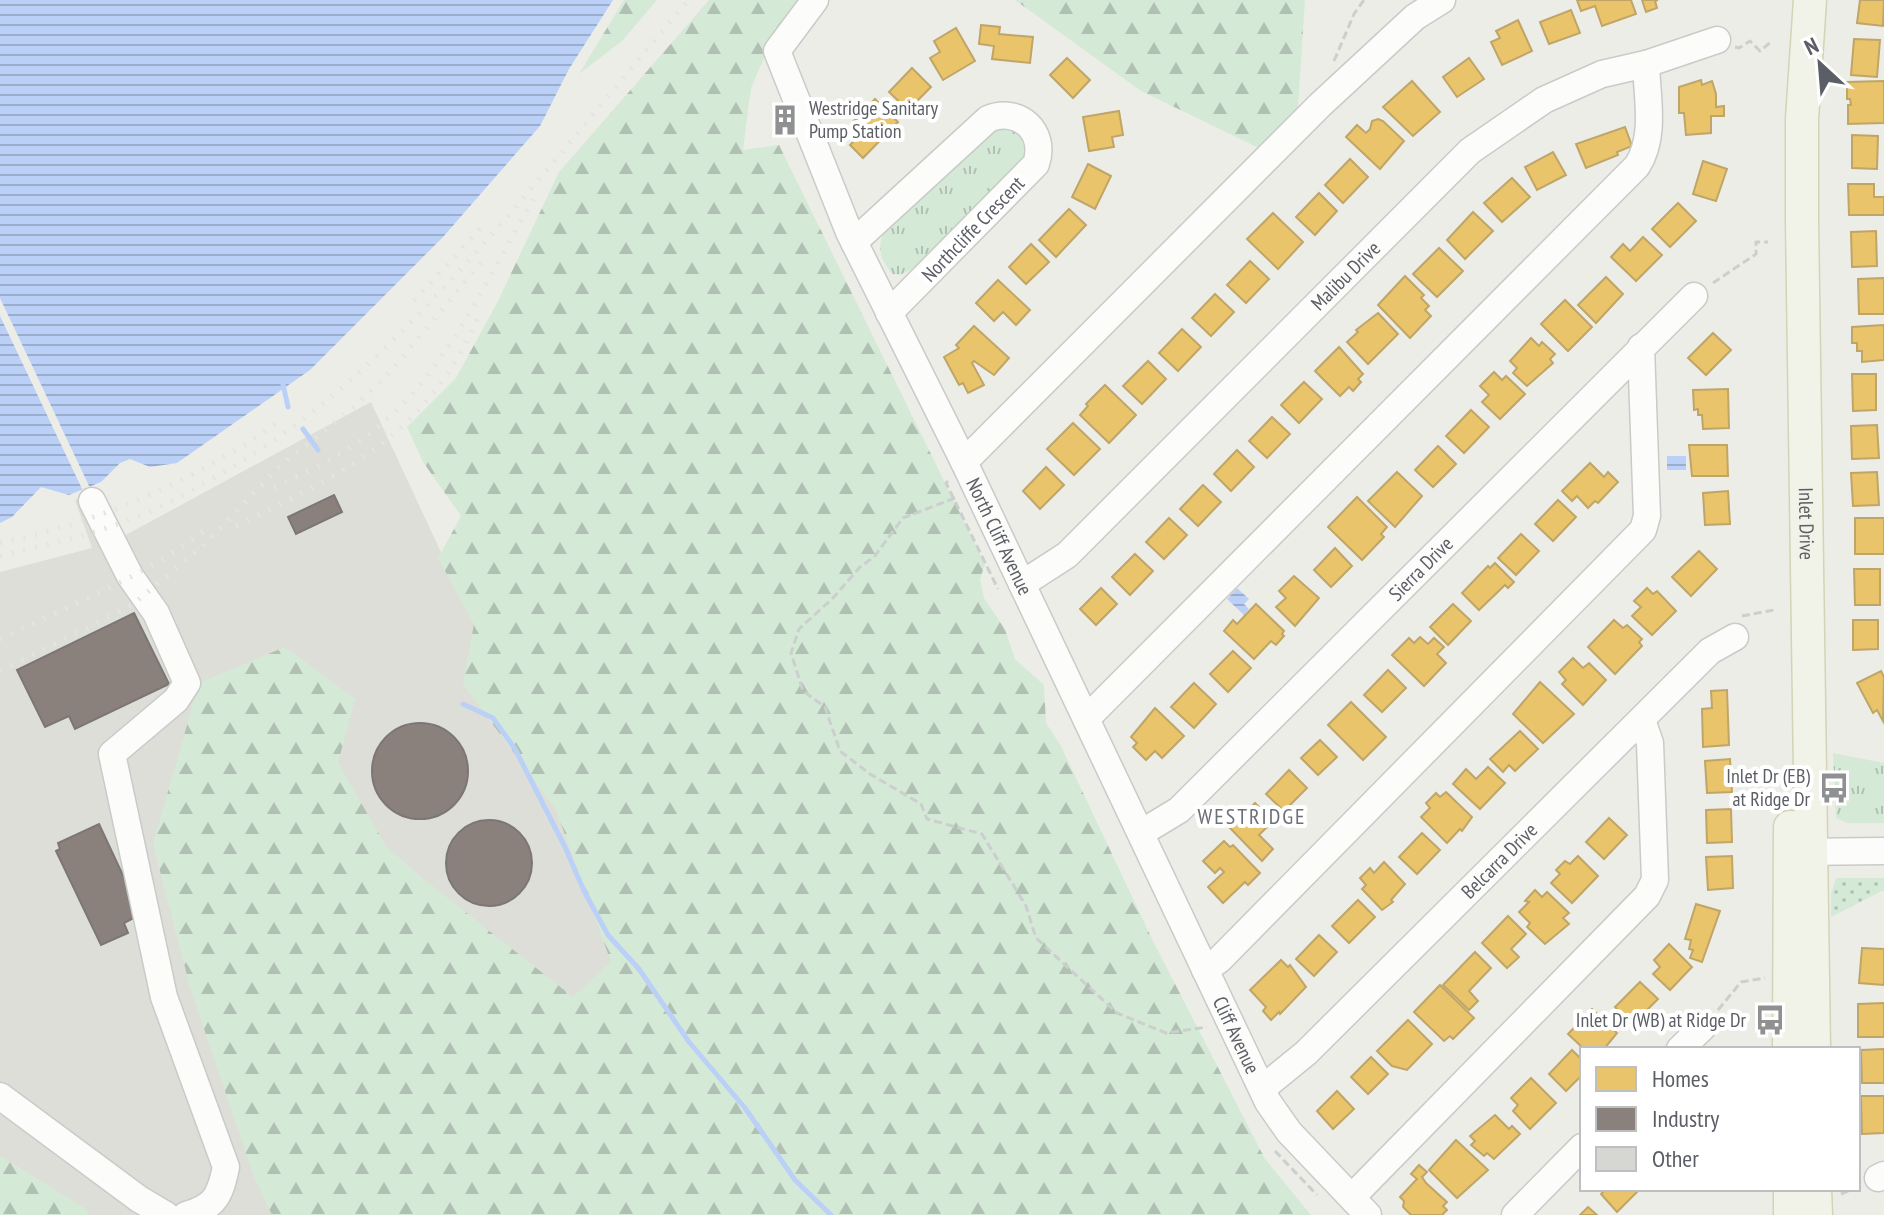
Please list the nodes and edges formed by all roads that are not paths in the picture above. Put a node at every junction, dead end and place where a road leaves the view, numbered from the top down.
1 (815, 0) edge
2 (1442, 0) edge
3 (1788, 0) edge
4 (1810, 0) edge
5 (1409, 9) edge
6 (1717, 40) road end
7 (1646, 64) junction
8 (854, 242) junction
9 (1694, 296) road end
10 (889, 313) junction
11 (1641, 347) junction
12 (964, 462) junction
13 (92, 501) dead end
14 (1022, 584) junction
15 (1735, 637) road end
16 (1087, 718) junction
17 (1642, 720) junction
18 (1141, 833) junction
19 (1884, 851) edge
20 (1801, 852) junction
21 (1205, 970) junction
22 (1703, 1027) road end
23 (1682, 1047) edge
24 (1789, 1047) edge
25 (1814, 1047) edge
26 (1263, 1088) junction
27 (0, 1096) edge
28 (1580, 1149) edge
29 (1790, 1191) edge
30 (1815, 1191) edge
31 (1360, 1206) edge
32 (166, 1215) edge
33 (186, 1215) edge
34 (1515, 1215) edge
35 (1790, 1215) edge
36 (1816, 1215) edge

1 - 8 street, North Cliff Avenue
2 - 5 street
3 - 20 main road, Inlet Drive
4 - 20 main road, Inlet Drive
5 - 12 street
6 - 7 street, Malibu Drive
7 - 14 street, Malibu Drive
7 - 16 street
8 - 10 street, North Cliff Avenue
8 - 10 street, Northcliffe Crescent
9 - 11 street, Sierra Drive
10 - 12 street, North Cliff Avenue
11 - 18 street, Sierra Drive
11 - 21 street
12 - 14 street, North Cliff Avenue
13 - 33 street
14 - 16 street, North Cliff Avenue
15 - 17 street, Belcarra Drive
16 - 18 street, North Cliff Avenue
17 - 26 street, Belcarra Drive
17 - 31 street
18 - 21 street, Cliff Avenue
19 - 20 street
20 - 24 main road, Inlet Drive
20 - 25 main road, Inlet Drive
21 - 26 street, Cliff Avenue
22 - 23 street
26 - 31 street, Cliff Avenue
27 - 32 street
28 - 34 street
29 - 35 main road
30 - 36 main road

